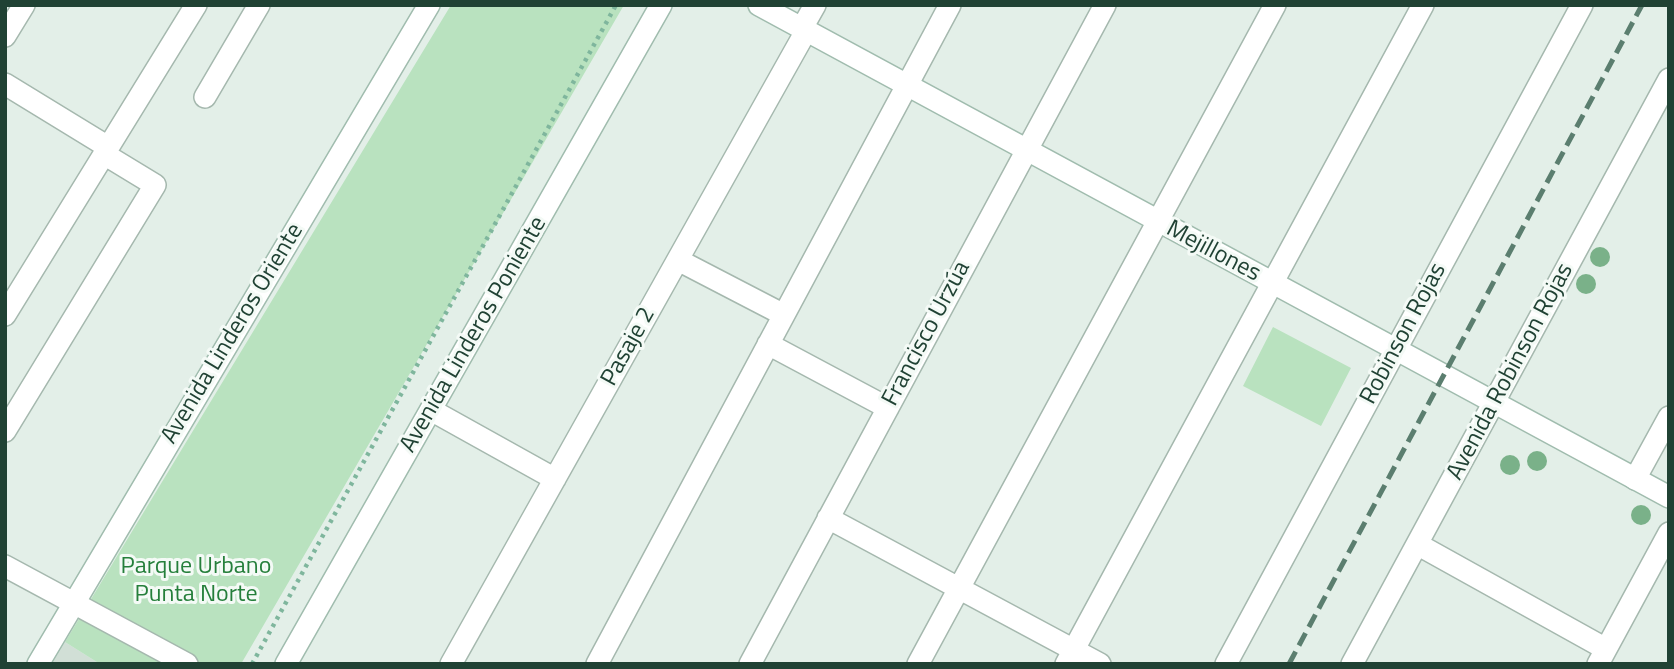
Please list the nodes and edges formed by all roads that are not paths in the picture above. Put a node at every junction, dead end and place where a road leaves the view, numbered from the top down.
1 (24, 5) edge
2 (196, 5) edge
3 (259, 5) edge
4 (429, 5) edge
5 (662, 5) edge
6 (759, 5) edge
7 (814, 5) edge
8 (950, 5) edge
9 (1105, 5) edge
10 (1275, 5) edge
11 (1423, 5) edge
12 (1582, 5) edge
13 (804, 30) junction
14 (5, 36) edge
15 (1669, 79) edge
16 (5, 84) edge
17 (907, 85) junction
18 (205, 97) dead end
19 (106, 150) junction
20 (1027, 150) junction
21 (1157, 222) junction
22 (678, 260) junction
23 (1272, 283) junction
24 (5, 315) edge
25 (784, 315) junction
26 (768, 344) junction
27 (1395, 350) junction
28 (1494, 403) junction
29 (888, 408) junction
30 (431, 410) junction
31 (1669, 417) edge
32 (5, 430) edge
33 (555, 479) junction
34 (1635, 479) junction
35 (1669, 497) edge
36 (828, 518) junction
37 (1669, 533) edge
38 (1417, 544) junction
39 (5, 566) edge
40 (959, 589) junction
41 (74, 603) junction
42 (1602, 656) edge
43 (1070, 657) edge
44 (1355, 663) edge
45 (37, 664) edge
46 (187, 664) edge
47 (286, 664) edge
48 (451, 664) edge
49 (597, 664) edge
50 (750, 664) edge
51 (918, 664) edge
52 (1100, 664) edge
53 (1226, 664) edge

1 - 14 street
2 - 19 street
3 - 18 street
4 - 41 street, Avenida Linderos Oriente
5 - 30 street, Avenida Linderos Poniente
6 - 13 street, Mejillones
7 - 13 street, Pasaje 2
8 - 17 street
9 - 20 street, Francisco Urzúa
10 - 21 street
11 - 23 street
12 - 27 street, Robinson Rojas
13 - 17 street, Mejillones
13 - 22 street, Pasaje 2
15 - 28 street, Avenida Robinson Rojas
16 - 19 street
17 - 20 street, Mejillones
17 - 25 street
19 - 24 street
19 - 32 street
20 - 21 street, Mejillones
20 - 29 street, Francisco Urzúa
21 - 23 street, Mejillones
21 - 40 street
22 - 25 street
22 - 33 street, Pasaje 2
23 - 27 street, Mejillones
23 - 43 street
25 - 26 street
26 - 29 street
26 - 49 street
27 - 28 street, Mejillones
27 - 53 street, Robinson Rojas
28 - 34 street, Mejillones
28 - 38 street, Avenida Robinson Rojas
29 - 36 street, Francisco Urzúa
30 - 33 street
30 - 47 street, Avenida Linderos Poniente
31 - 34 street
33 - 48 street, Pasaje 2
34 - 35 street, Mejillones
36 - 40 street
36 - 50 street, Francisco Urzúa
37 - 42 street
38 - 42 street
38 - 44 street, Avenida Robinson Rojas
39 - 41 street
40 - 43 street
40 - 51 street
41 - 45 street, Avenida Linderos Oriente
41 - 46 street
43 - 52 street

